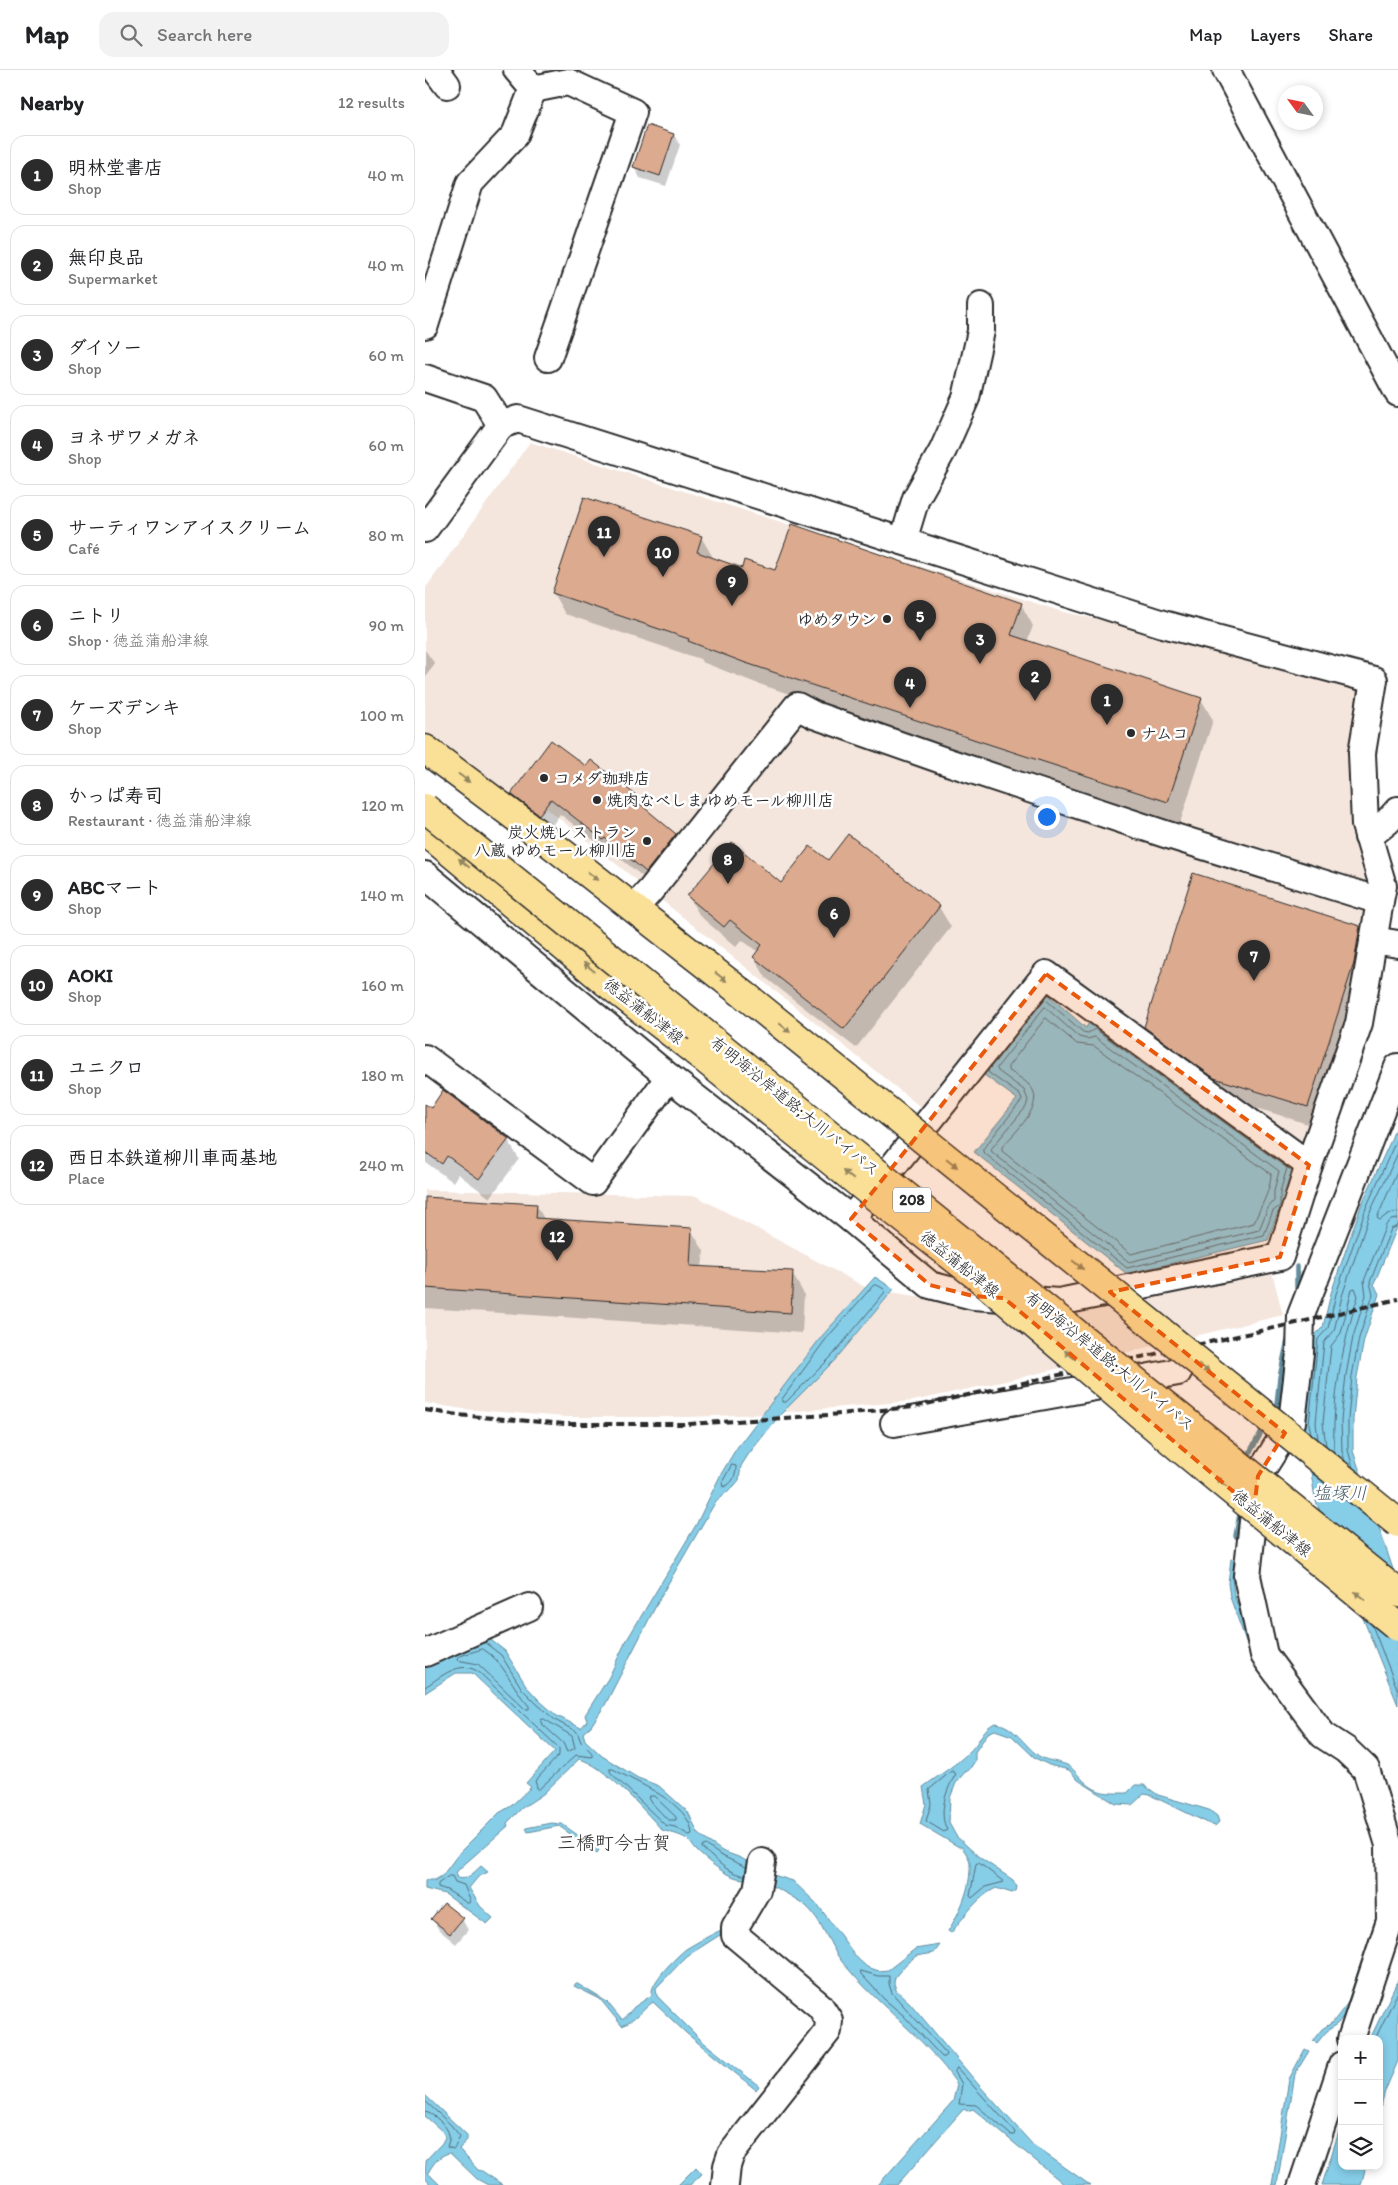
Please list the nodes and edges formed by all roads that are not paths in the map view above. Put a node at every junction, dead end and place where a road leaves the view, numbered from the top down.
1 (1226, 70) edge
2 (525, 80) edge
3 (981, 306) dead end
4 (425, 325) edge
5 (548, 358) dead end
6 (425, 378) edge
7 (1398, 393) edge
8 (501, 425) junction
9 (425, 529) edge
10 (903, 541) junction
11 (425, 749) edge
12 (425, 808) edge
13 (1398, 810) edge
14 (425, 832) edge
15 (1368, 837) junction
16 (425, 875) edge
17 (489, 884) junction
18 (1380, 901) junction
19 (634, 908) junction
20 (469, 912) junction
21 (1386, 942) edge
22 (425, 1058) edge
23 (1398, 1068) edge
24 (669, 1077) junction
25 (1309, 1165) junction
26 (851, 1220) junction
27 (1178, 1372) dead end
28 (894, 1423) dead end
29 (1398, 1523) edge
30 (1398, 1593) edge
31 (529, 1607) dead end
32 (1398, 1626) edge
33 (425, 1652) edge
34 (762, 1862) dead end
35 (1394, 1876) edge
36 (1352, 2035) edge
37 (1338, 2077) edge
38 (725, 2185) edge
39 (1302, 2185) edge

1 - 7 street
2 - 4 street
2 - 5 street
3 - 10 street
6 - 8 street
8 - 9 street
8 - 10 street
10 - 15 street
11 -> 19 main road
12 - 30 main road, 有明海沿岸道路;大川バイパス / 208, bridge
13 - 15 street
17 -> 14 main road, 徳益蒲船津線
15 - 18 street
16 - 20 street
17 - 20 street
32 -> 17 main road, 徳益蒲船津線, bridge
18 - 19 street
18 - 21 street
19 -> 29 main road, bridge
20 - 24 street
21 - 25 street
22 - 24 street
23 - 35 street
24 - 26 street
25 - 26 street
25 - 26 street
27 - 28 street
31 - 33 street
34 - 38 street
35 - 36 street
37 - 39 street

